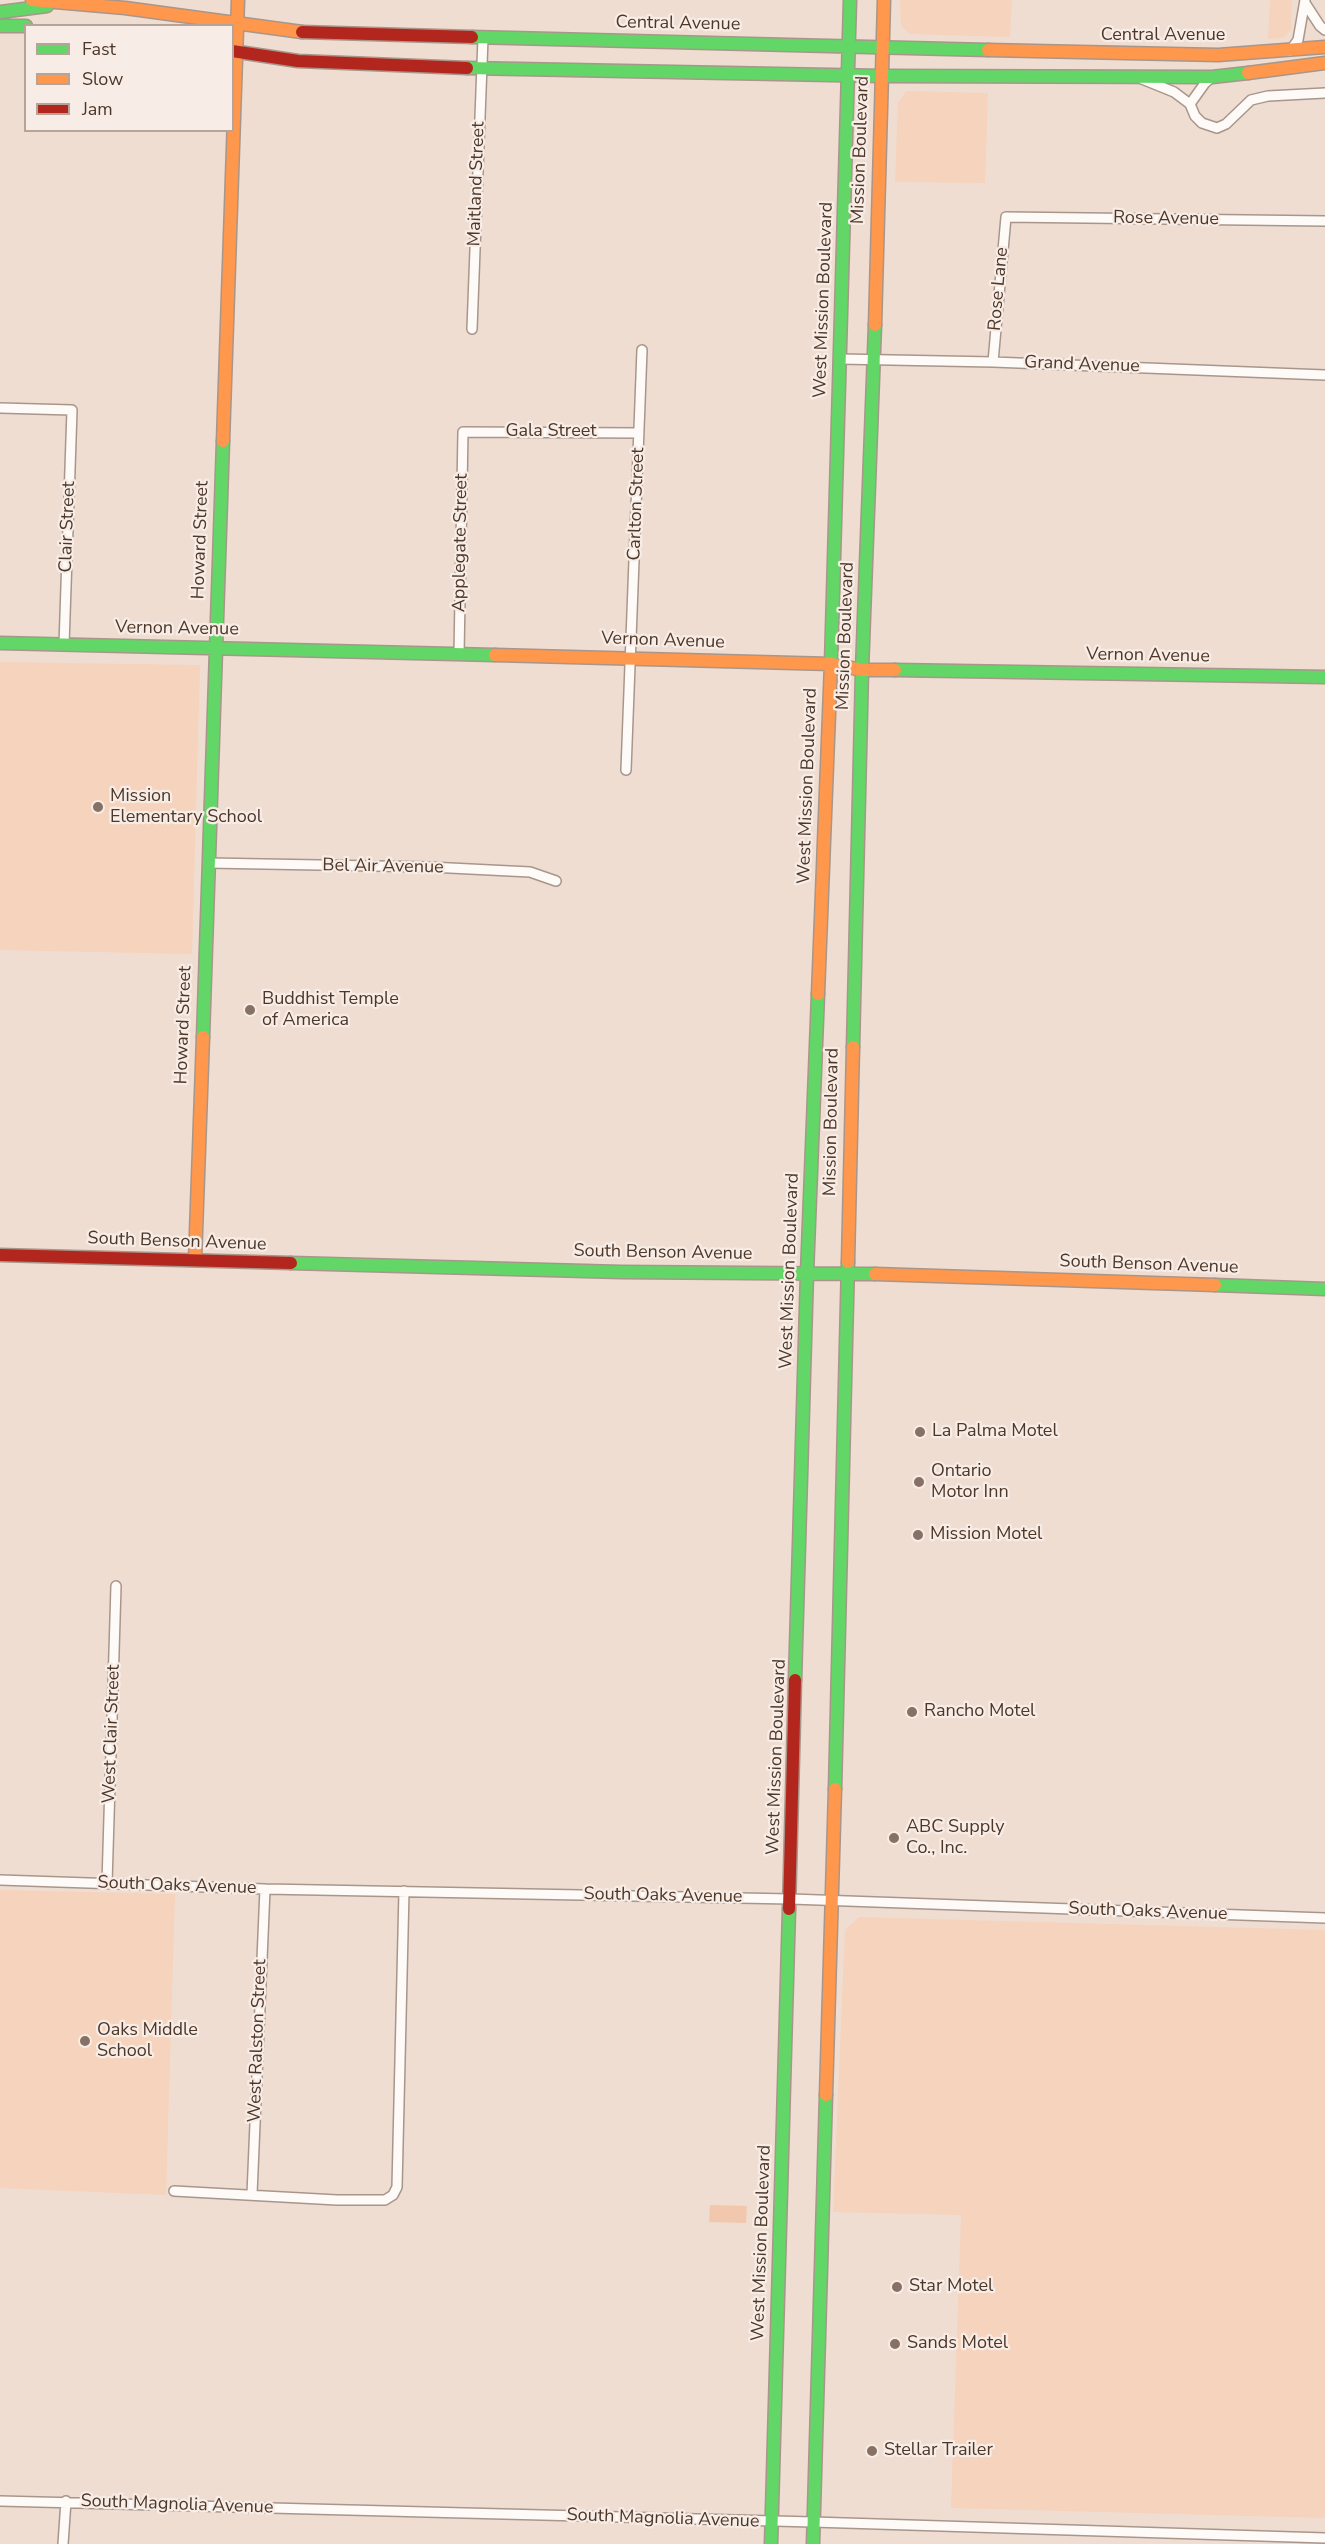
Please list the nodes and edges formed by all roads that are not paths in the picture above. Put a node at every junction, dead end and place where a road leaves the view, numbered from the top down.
1 (32, 0) edge
2 (238, 0) edge
3 (850, 0) edge
4 (884, 0) edge
5 (57, 1) edge
6 (1305, 2) edge
7 (0, 12) edge
8 (237, 22) junction
9 (0, 26) edge
10 (24, 26) edge
11 (1325, 30) edge
12 (483, 38) junction
13 (849, 46) junction
14 (883, 47) junction
15 (1325, 47) edge
16 (234, 51) edge
17 (1290, 51) junction
18 (1325, 63) edge
19 (482, 69) junction
20 (848, 74) junction
21 (882, 76) junction
22 (1137, 77) junction
23 (1212, 77) junction
24 (1325, 93) edge
25 (1190, 104) junction
26 (231, 132) edge
27 (1006, 217) joint
28 (1325, 221) edge
29 (472, 329) dead end
30 (642, 350) dead end
31 (840, 359) junction
32 (874, 360) junction
33 (993, 362) junction
34 (1325, 375) edge
35 (0, 408) edge
36 (463, 432) joint
37 (639, 433) junction
38 (0, 643) edge
39 (63, 645) junction
40 (215, 648) junction
41 (459, 654) junction
42 (632, 658) junction
43 (831, 664) junction
44 (862, 670) junction
45 (1325, 677) edge
46 (626, 770) dead end
47 (208, 863) junction
48 (556, 881) dead end
49 (0, 1256) edge
50 (195, 1260) junction
51 (807, 1273) junction
52 (846, 1273) junction
53 (1325, 1289) edge
54 (116, 1586) dead end
55 (0, 1880) edge
56 (107, 1883) junction
57 (265, 1888) junction
58 (404, 1891) junction
59 (791, 1899) junction
60 (832, 1902) junction
61 (1325, 1918) edge
62 (174, 2191) dead end
63 (252, 2194) junction
64 (0, 2501) edge
65 (66, 2501) junction
66 (771, 2522) junction
67 (813, 2522) junction
68 (1325, 2538) edge
69 (63, 2544) edge
70 (771, 2544) edge
71 (813, 2544) edge

1 - 5 main road, Central Avenue
2 - 8 main road, Howard Street
3 - 13 main road, West Mission Boulevard
4 - 14 main road, Mission Boulevard
5 - 7 main road
5 - 8 main road, Central Avenue
6 - 11 street
6 - 17 street
8 - 12 main road, Central Avenue
8 - 16 main road, Howard Street
9 - 10 main road
12 - 13 main road, Central Avenue
12 - 19 street, Maitland Street
13 - 14 main road, Central Avenue
13 - 20 main road, West Mission Boulevard
14 - 17 main road, Central Avenue
14 - 21 main road, Mission Boulevard
15 - 17 main road, Central Avenue
16 - 19 main road
18 - 23 main road
19 - 20 main road
19 - 29 street, Maitland Street
20 - 21 main road
20 - 31 main road, West Mission Boulevard
21 - 22 main road
21 - 32 main road, Mission Boulevard
22 - 23 main road
22 - 25 street
23 - 25 street
24 - 25 street
26 - 40 main road, Howard Street
27 - 28 street, Rose Avenue
27 - 33 street, Rose Lane
30 - 37 street, Carlton Street
31 - 32 street, Grand Avenue
31 - 43 main road, West Mission Boulevard
32 - 33 street, Grand Avenue
32 - 44 main road, Mission Boulevard
33 - 34 street, Grand Avenue
35 - 39 street, Clair Street
36 - 37 street, Gala Street
36 - 41 street, Applegate Street
37 - 42 street, Carlton Street
38 - 39 main road, Vernon Avenue
39 - 40 main road, Vernon Avenue
40 - 41 main road, Vernon Avenue
40 - 47 main road, Howard Street
41 - 42 main road, Vernon Avenue
42 - 43 main road, Vernon Avenue
42 - 46 street, Carlton Street
43 - 44 main road, Vernon Avenue
43 - 51 main road, West Mission Boulevard
44 - 45 main road, Vernon Avenue
44 - 52 main road, Mission Boulevard
47 - 48 street, Bel Air Avenue
47 - 50 main road, Howard Street
49 - 50 main road, South Benson Avenue
50 - 51 main road, South Benson Avenue
51 - 52 main road, South Benson Avenue
51 - 59 main road, West Mission Boulevard
52 - 53 main road, South Benson Avenue
52 - 60 main road
54 - 56 street, West Clair Street
55 - 56 street, South Oaks Avenue
56 - 57 street, South Oaks Avenue
57 - 58 street, South Oaks Avenue
57 - 63 street, West Ralston Street
58 - 59 street, South Oaks Avenue
58 - 63 street
59 - 60 street, South Oaks Avenue
59 - 66 main road, West Mission Boulevard
60 - 61 street, South Oaks Avenue
60 - 67 main road
62 - 63 street
64 - 65 street, South Magnolia Avenue
65 - 66 street, South Magnolia Avenue
65 - 69 street
66 - 67 street, South Magnolia Avenue
66 - 70 main road, West Mission Boulevard
67 - 68 street, South Magnolia Avenue
67 - 71 main road

